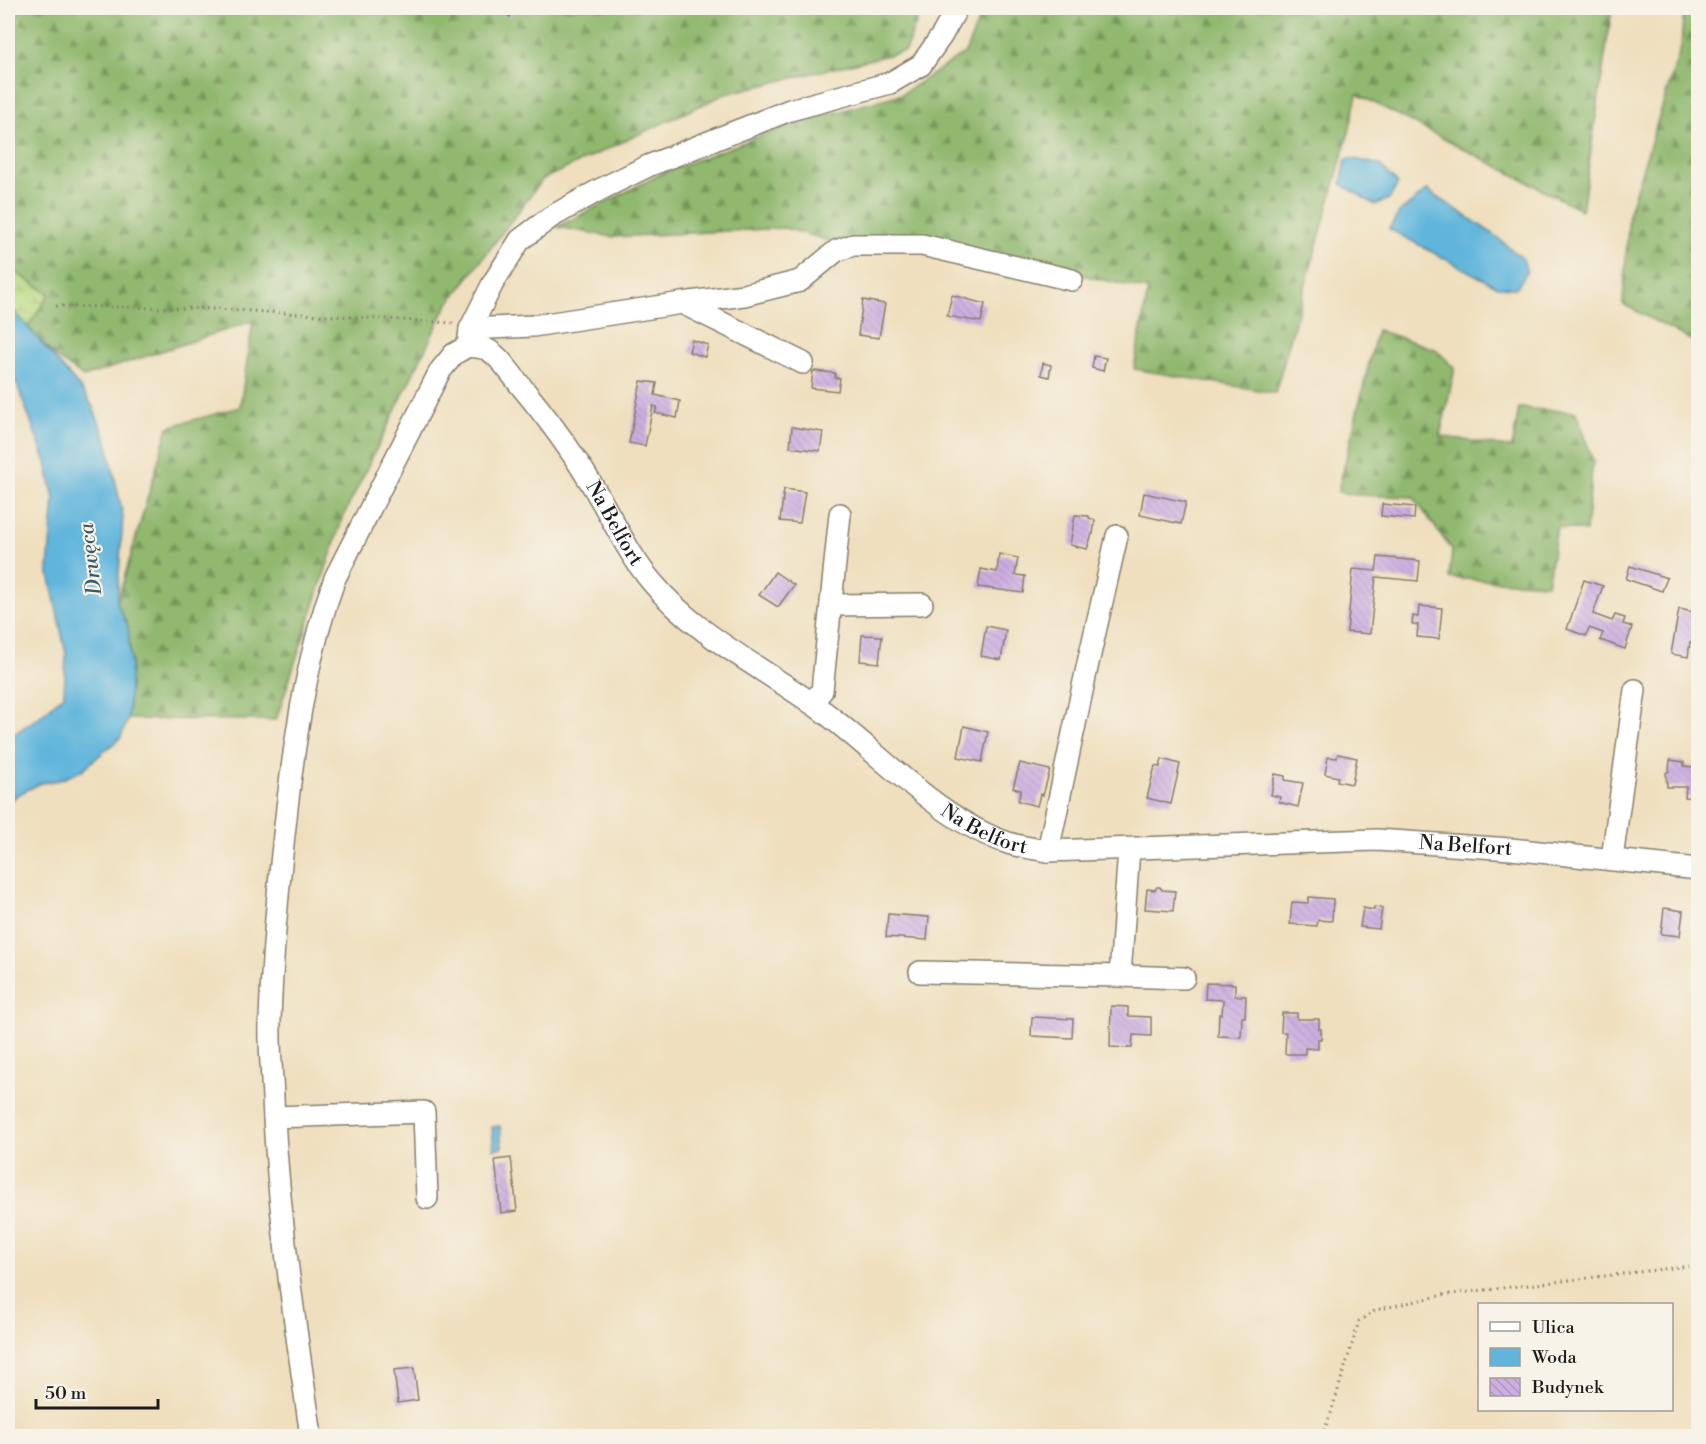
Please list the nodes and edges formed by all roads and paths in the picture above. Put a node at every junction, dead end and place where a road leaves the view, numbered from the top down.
1 (957, 8) edge
2 (1072, 280) dead end
3 (682, 303) junction
4 (56, 306) dead end
5 (469, 338) junction
6 (803, 363) dead end
7 (840, 514) dead end
8 (1117, 536) dead end
9 (922, 604) dead end
10 (831, 605) junction
11 (1635, 690) dead end
12 (811, 703) junction
13 (1129, 849) junction
14 (1048, 851) junction
15 (1612, 859) junction
16 (1698, 868) edge
17 (920, 972) dead end
18 (1120, 976) junction
19 (1184, 978) dead end
20 (274, 1117) junction
21 (427, 1198) dead end
22 (1698, 1265) edge
23 (311, 1437) edge
24 (1322, 1437) edge

1 - 5 street
2 - 3 street
3 - 5 street
3 - 6 street
4 - 5 path
5 - 12 street, Na Belfort
5 - 20 street
7 - 10 street
8 - 14 street
9 - 10 street
10 - 12 street
11 - 15 street
12 - 14 street, Na Belfort
13 - 14 street, Na Belfort
13 - 15 street, Na Belfort
13 - 18 street
15 - 16 street, Na Belfort
17 - 18 street
18 - 19 street
20 - 21 street
20 - 23 street
22 - 24 path

